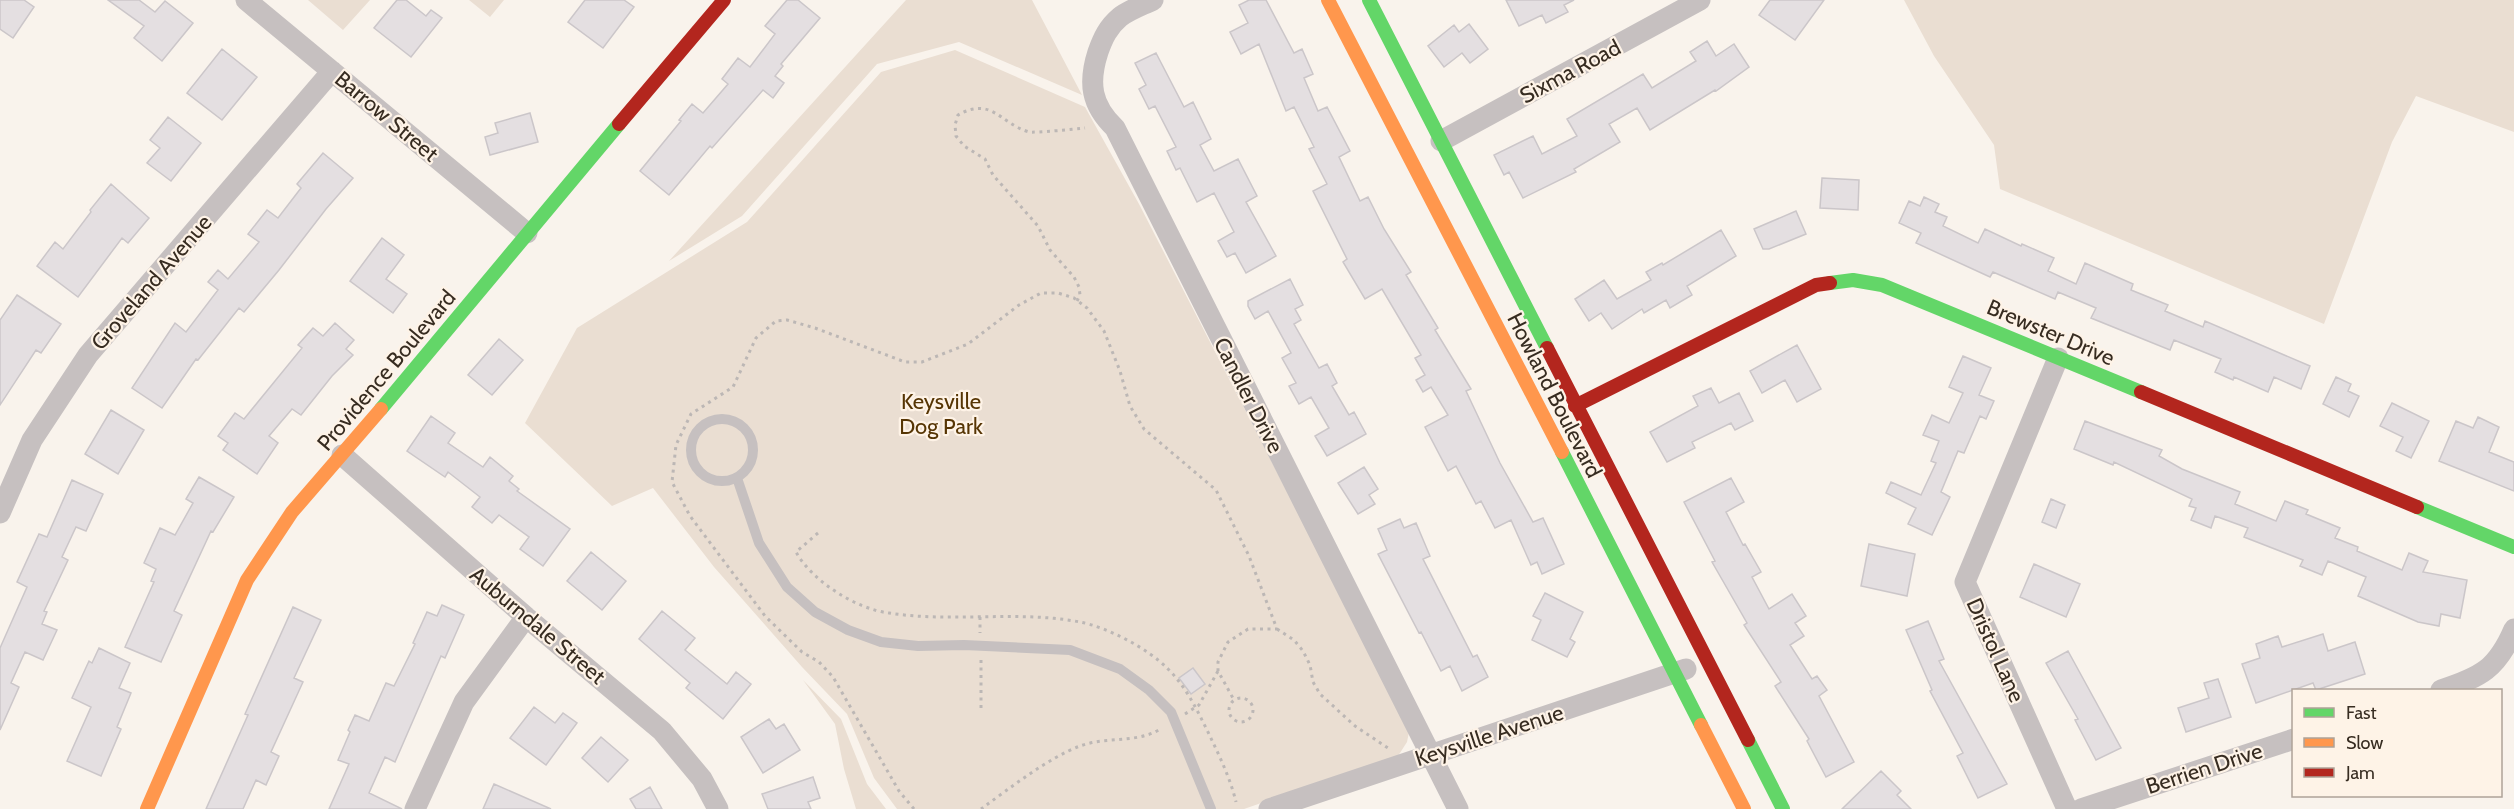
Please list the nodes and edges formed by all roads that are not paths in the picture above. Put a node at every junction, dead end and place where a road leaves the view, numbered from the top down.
1 (246, 0) edge
2 (724, 0) edge
3 (1153, 0) edge
4 (1328, 0) edge
5 (1369, 0) edge
6 (1700, 0) edge
7 (332, 71) junction
8 (1441, 141) junction
9 (527, 233) junction
10 (2058, 358) junction
11 (1575, 406) junction
12 (342, 455) junction
13 (737, 478) junction
14 (0, 513) edge
15 (2514, 547) edge
16 (526, 617) junction
17 (2514, 628) edge
18 (1708, 660) junction
19 (1675, 673) junction
20 (2444, 689) edge
21 (2292, 740) edge
22 (1431, 754) junction
23 (147, 809) edge
24 (415, 809) edge
25 (718, 809) edge
26 (1211, 809) edge
27 (1269, 809) edge
28 (1458, 809) edge
29 (1744, 809) edge
30 (1783, 809) edge
31 (2067, 809) edge
32 (2081, 809) edge

1 - 7 street, Barrow Street
2 - 9 main road, Providence Boulevard
3 - 22 street, Candler Drive
4 - 19 main road, Howland Boulevard
5 - 8 main road, Howland Boulevard
6 - 8 street, Sixma Road
7 - 9 street, Barrow Street
7 - 14 street, Groveland Avenue
8 - 11 main road, Howland Boulevard
9 - 12 main road, Providence Boulevard
10 - 11 main road, Brewster Drive
10 - 15 main road, Brewster Drive
10 - 31 street, Dristol Lane
11 - 18 main road, Howland Boulevard
12 - 16 street, Auburndale Street
12 - 23 main road, Providence Boulevard
13 - 13 lane
13 - 26 lane
16 - 24 street
16 - 25 street, Auburndale Street
17 - 20 street
18 - 19 street, Keysville Avenue
18 - 30 main road, Howland Boulevard
19 - 22 street, Keysville Avenue
19 - 29 main road, Howland Boulevard
21 - 32 street, Berrien Drive
22 - 27 street, Keysville Avenue
22 - 28 street, Candler Drive

